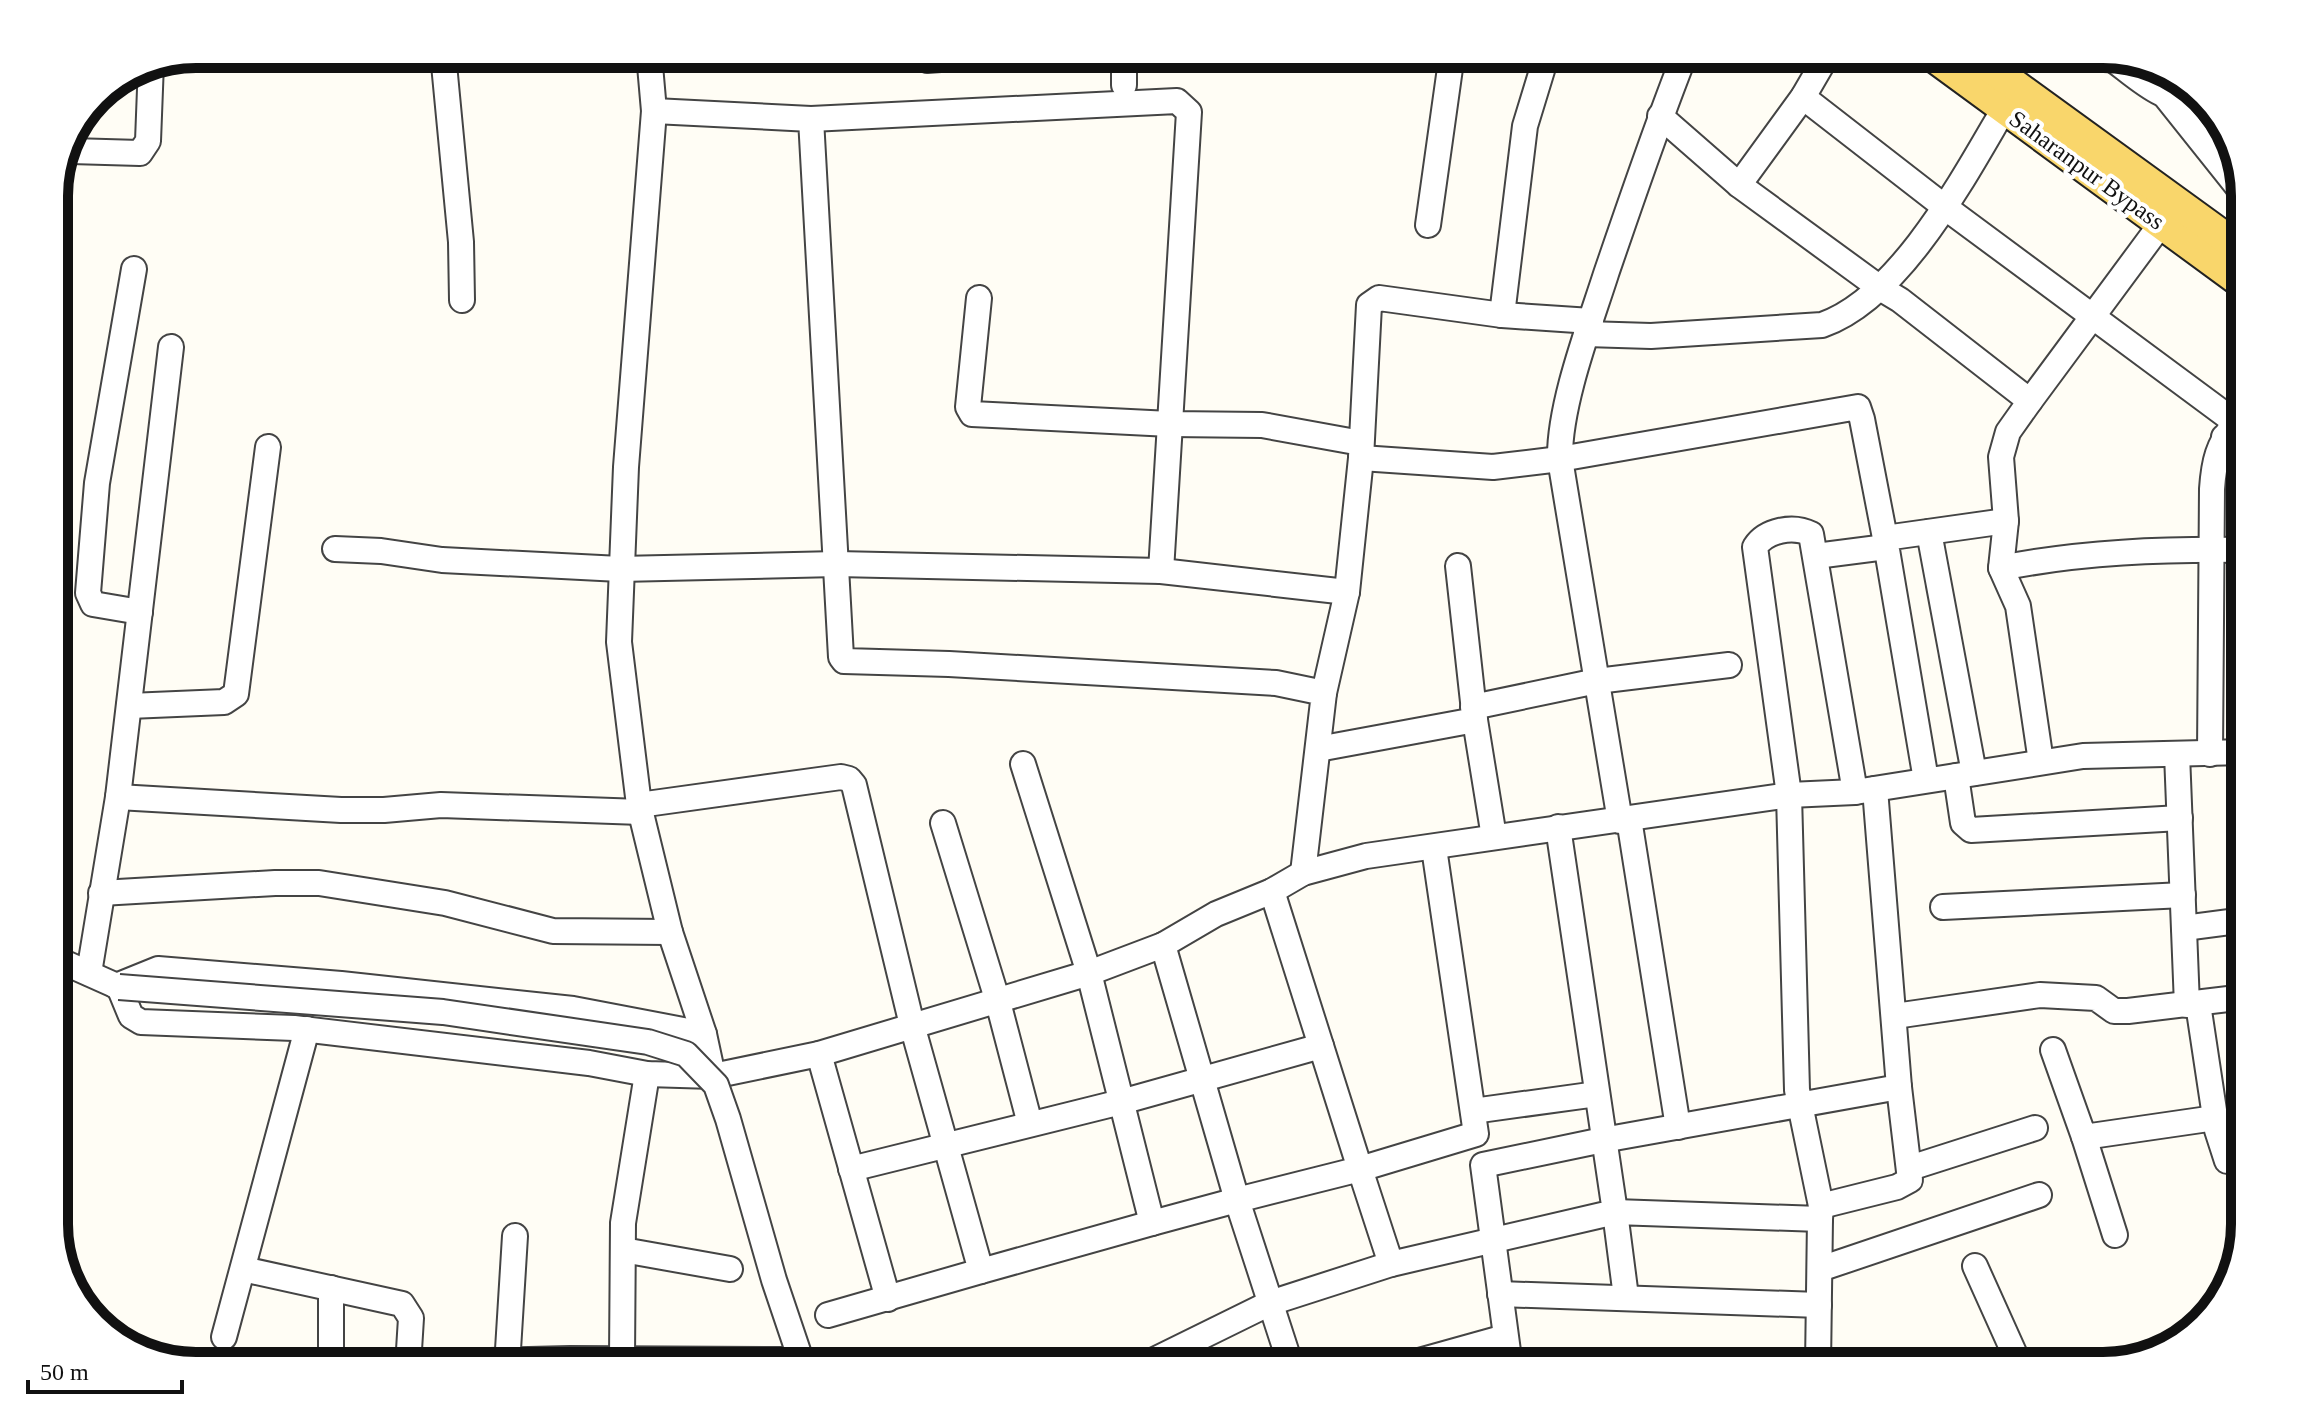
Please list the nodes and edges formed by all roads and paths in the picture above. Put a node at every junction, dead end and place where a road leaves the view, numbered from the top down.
1 (444, 68) edge
2 (650, 68) edge
3 (1124, 68) edge
4 (1450, 68) edge
5 (1543, 68) edge
6 (1679, 68) edge
7 (1820, 68) edge
8 (1949, 68) edge
9 (1992, 68) edge
10 (2129, 71) edge
11 (150, 77) edge
12 (1124, 85) dead end
13 (1803, 97) junction
14 (2166, 97) junction
15 (2186, 99) edge
16 (2004, 109) junction
17 (654, 111) junction
18 (1660, 116) junction
19 (811, 119) junction
20 (77, 151) edge
21 (2229, 176) edge
22 (1739, 185) junction
23 (1946, 208) junction
24 (2161, 224) junction
25 (1428, 225) dead end
26 (2231, 235) edge
27 (134, 269) dead end
28 (2231, 275) edge
29 (1880, 288) junction
30 (979, 298) dead end
31 (462, 300) dead end
32 (1502, 315) junction
33 (2094, 316) junction
34 (1588, 328) junction
35 (171, 347) dead end
36 (2030, 401) junction
37 (2231, 420) edge
38 (1170, 424) junction
39 (2231, 430) edge
40 (268, 447) dead end
41 (1361, 451) junction
42 (1560, 459) junction
43 (2006, 521) junction
44 (1929, 532) junction
45 (1885, 542) junction
46 (335, 549) dead end
47 (2211, 550) junction
48 (2231, 550) edge
49 (1816, 556) junction
50 (837, 564) junction
51 (1458, 566) dead end
52 (2001, 568) junction
53 (620, 569) junction
54 (1161, 571) junction
55 (1347, 592) junction
56 (140, 612) junction
57 (1729, 665) dead end
58 (1597, 681) junction
59 (1324, 693) junction
60 (129, 706) junction
61 (1474, 714) junction
62 (1318, 749) junction
63 (2231, 753) edge
64 (2177, 754) junction
65 (2210, 754) junction
66 (2041, 762) junction
67 (1023, 764) dead end
68 (1965, 774) junction
69 (1926, 780) junction
70 (1865, 790) junction
71 (1789, 795) junction
72 (118, 797) junction
73 (640, 809) junction
74 (2180, 818) junction
75 (1625, 820) junction
76 (943, 823) dead end
77 (1558, 827) junction
78 (1494, 837) junction
79 (1434, 848) junction
80 (1303, 873) junction
81 (1272, 891) junction
82 (101, 893) junction
83 (2183, 895) junction
84 (1943, 907) dead end
85 (2231, 922) edge
86 (2184, 928) junction
87 (670, 932) junction
88 (1163, 945) junction
89 (68, 964) edge
90 (89, 973) junction
91 (1089, 973) junction
92 (117, 986) junction
93 (2231, 999) edge
94 (998, 1002) junction
95 (2192, 1004) junction
96 (1895, 1016) junction
97 (912, 1025) junction
98 (307, 1029) junction
99 (704, 1034) junction
100 (1321, 1046) junction
101 (2053, 1050) dead end
102 (819, 1054) junction
103 (647, 1074) junction
104 (713, 1076) junction
105 (1203, 1078) junction
106 (1899, 1087) junction
107 (1597, 1094) junction
108 (1121, 1102) junction
109 (1799, 1105) junction
110 (2215, 1118) junction
111 (1475, 1122) junction
112 (1030, 1124) junction
113 (1678, 1127) junction
114 (2035, 1128) dead end
115 (2084, 1137) junction
116 (1603, 1140) junction
117 (945, 1145) junction
118 (2231, 1161) edge
119 (1483, 1165) junction
120 (1910, 1168) junction
121 (851, 1169) junction
122 (1360, 1169) junction
123 (2039, 1195) dead end
124 (1237, 1200) junction
125 (1615, 1212) junction
126 (1820, 1212) junction
127 (1152, 1223) junction
128 (2115, 1235) dead end
129 (515, 1236) dead end
130 (1493, 1240) junction
131 (623, 1250) junction
132 (1391, 1264) junction
133 (1975, 1266) dead end
134 (243, 1269) junction
135 (730, 1269) dead end
136 (1820, 1269) junction
137 (981, 1271) junction
138 (331, 1288) junction
139 (1500, 1294) junction
140 (1626, 1297) junction
141 (888, 1299) junction
142 (1270, 1303) junction
143 (1819, 1305) junction
144 (828, 1315) dead end
145 (224, 1337) dead end
146 (1505, 1337) junction
147 (331, 1352) edge
148 (409, 1352) edge
149 (508, 1352) edge
150 (633, 1352) edge
151 (792, 1352) edge
152 (1173, 1352) edge
153 (1286, 1352) edge
154 (1452, 1352) edge
155 (1508, 1352) edge
156 (1818, 1352) edge
157 (2014, 1352) edge

1 - 31 street
2 - 17 street
3 - 12 street
4 - 25 street
5 - 32 street
6 - 18 street
7 - 13 street
8 - 16 main road, Saharanpur Bypass
9 - 26 main road
10 - 14 street
11 - 20 street
13 - 22 street
13 - 23 street
14 - 15 street
14 - 21 street
16 - 23 street
16 - 24 main road, Saharanpur Bypass
17 - 19 street
17 - 53 street
18 - 22 street
18 - 34 street
19 - 38 street
19 - 50 street
22 - 29 street
23 - 29 street
23 - 33 street
24 - 28 main road, Saharanpur Bypass
24 - 33 street
27 - 56 street
29 - 34 street
29 - 36 street
30 - 38 street
32 - 34 street
32 - 41 street
33 - 36 street
33 - 37 street
34 - 42 street
35 - 56 street
36 - 43 street
38 - 41 street
38 - 54 street
39 - 47 street
40 - 60 street
41 - 42 street
41 - 55 street
42 - 45 street
42 - 58 street
43 - 44 street
43 - 52 street
44 - 45 street
44 - 68 street
45 - 49 street
45 - 69 street
46 - 53 street
47 - 48 street
47 - 52 street
47 - 65 street
49 - 70 street
49 - 71 street
50 - 53 street
50 - 54 street
50 - 59 street
51 - 61 street
52 - 66 street
53 - 73 street
54 - 55 street
55 - 59 street
56 - 60 street
57 - 58 street
58 - 61 street
58 - 75 street
59 - 62 street
60 - 72 street
61 - 62 street
61 - 78 street
62 - 80 street
63 - 65 street
64 - 65 street
64 - 66 street
64 - 74 street
66 - 68 street
67 - 91 street
68 - 69 street
68 - 74 street
69 - 70 street
70 - 71 street
70 - 96 street
71 - 75 street
71 - 109 street
72 - 73 street
72 - 82 street
73 - 87 street
73 - 97 street
74 - 83 street
75 - 77 street
75 - 113 street
76 - 94 street
77 - 78 street
77 - 107 street
78 - 79 street
79 - 80 street
79 - 111 street
80 - 81 street
81 - 88 street
81 - 100 street
82 - 87 street
82 - 90 street
83 - 84 street
83 - 86 street
85 - 86 street
86 - 95 street
87 - 99 street
88 - 91 street
88 - 105 street
89 - 90 street
90 - 92 street
91 - 94 street
91 - 108 street
92 - 98 street
92 - 99 street
92 - 151 street, bridge
93 - 95 street
94 - 97 street
94 - 112 street
95 - 96 street
95 - 110 street
96 - 106 street
97 - 102 street
97 - 117 street
98 - 103 street
98 - 134 street
99 - 104 street
100 - 105 street
100 - 122 street
101 - 115 street
102 - 104 street
102 - 121 street
103 - 104 street
103 - 131 street
105 - 108 street
105 - 124 street
106 - 109 street
106 - 120 street
107 - 111 street
107 - 116 street
108 - 112 street
108 - 127 street
109 - 113 street
109 - 126 street
110 - 115 street
110 - 118 street
111 - 119 street
111 - 122 street
112 - 117 street
113 - 116 street
114 - 120 street
115 - 128 street
116 - 119 street
116 - 125 street
117 - 121 street
117 - 137 street
119 - 130 street
120 - 126 street
121 - 141 street
122 - 124 street
122 - 132 street
123 - 136 street
124 - 127 street
124 - 142 street
125 - 126 street
125 - 130 street
125 - 140 street
126 - 136 street
127 - 137 street
129 - 149 street
130 - 132 street
130 - 139 street
131 - 135 street
131 - 150 street
132 - 142 street
133 - 157 street
134 - 138 street
134 - 145 street
136 - 143 street
137 - 141 street
138 - 147 street
138 - 148 street
139 - 140 street
139 - 146 street
140 - 143 street
141 - 144 street
142 - 152 street
142 - 153 street
143 - 156 street
146 - 154 street
146 - 155 street

